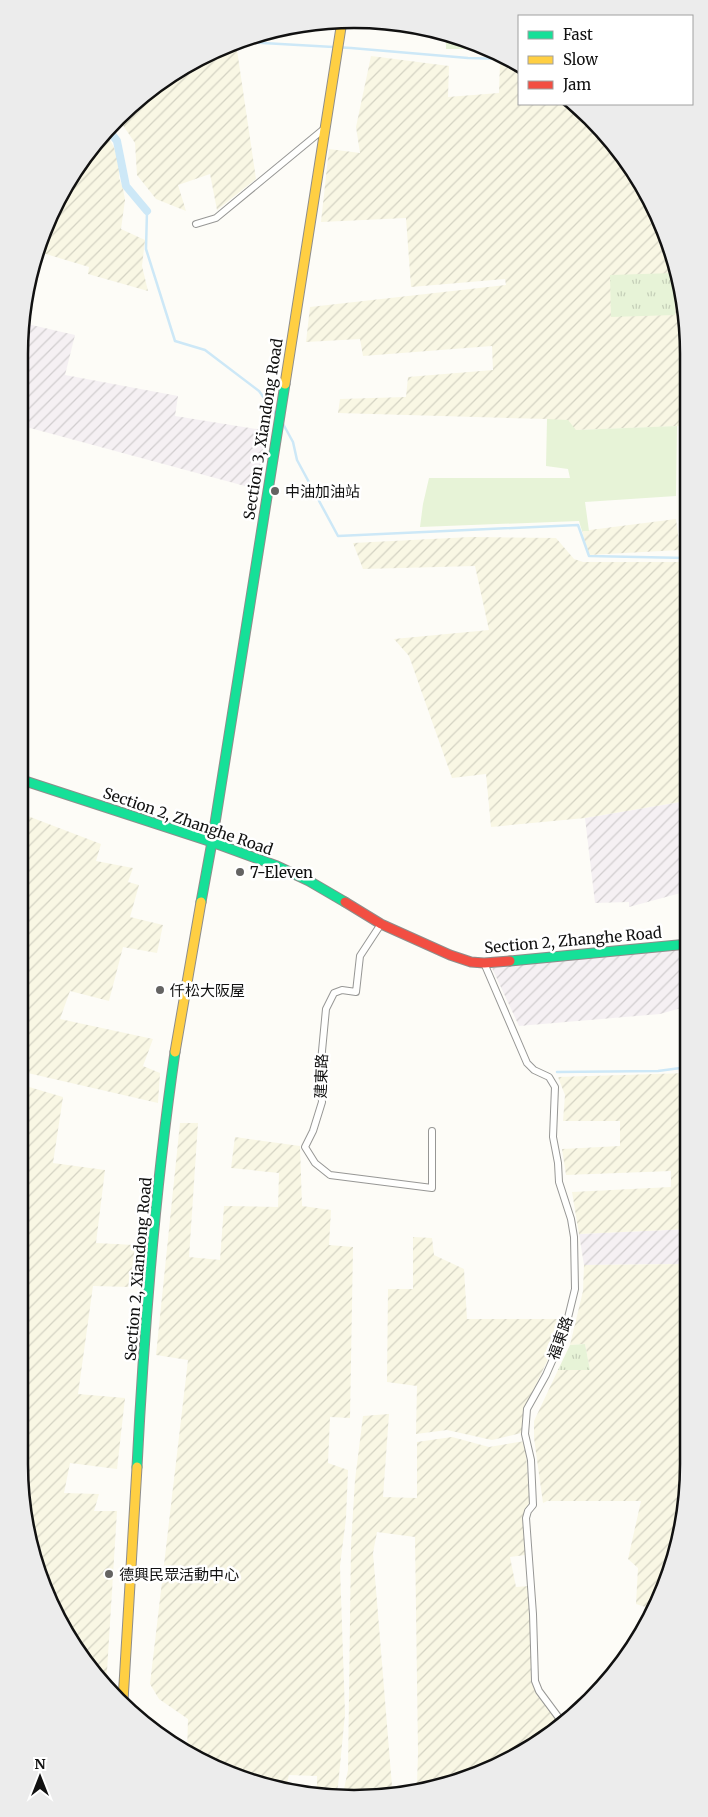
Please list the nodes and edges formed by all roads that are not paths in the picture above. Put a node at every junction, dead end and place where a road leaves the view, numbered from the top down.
1 (341, 28) edge
2 (325, 128) junction
3 (196, 224) dead end
4 (28, 782) edge
5 (212, 842) junction
6 (381, 924) junction
7 (680, 945) edge
8 (484, 963) junction
9 (432, 1131) dead end
10 (123, 1694) edge
11 (558, 1717) edge

1 - 2 main road, Section 3, Xiandong Road
2 - 3 street
2 - 5 main road, Section 3, Xiandong Road
4 - 5 main road, Section 2, Zhanghe Road
5 - 6 main road, Section 2, Zhanghe Road
5 - 10 main road, Section 2, Xiandong Road
6 - 8 main road, Section 2, Zhanghe Road
6 - 9 street, 建東路
7 - 8 main road, Section 2, Zhanghe Road
8 - 11 street, 福東路

